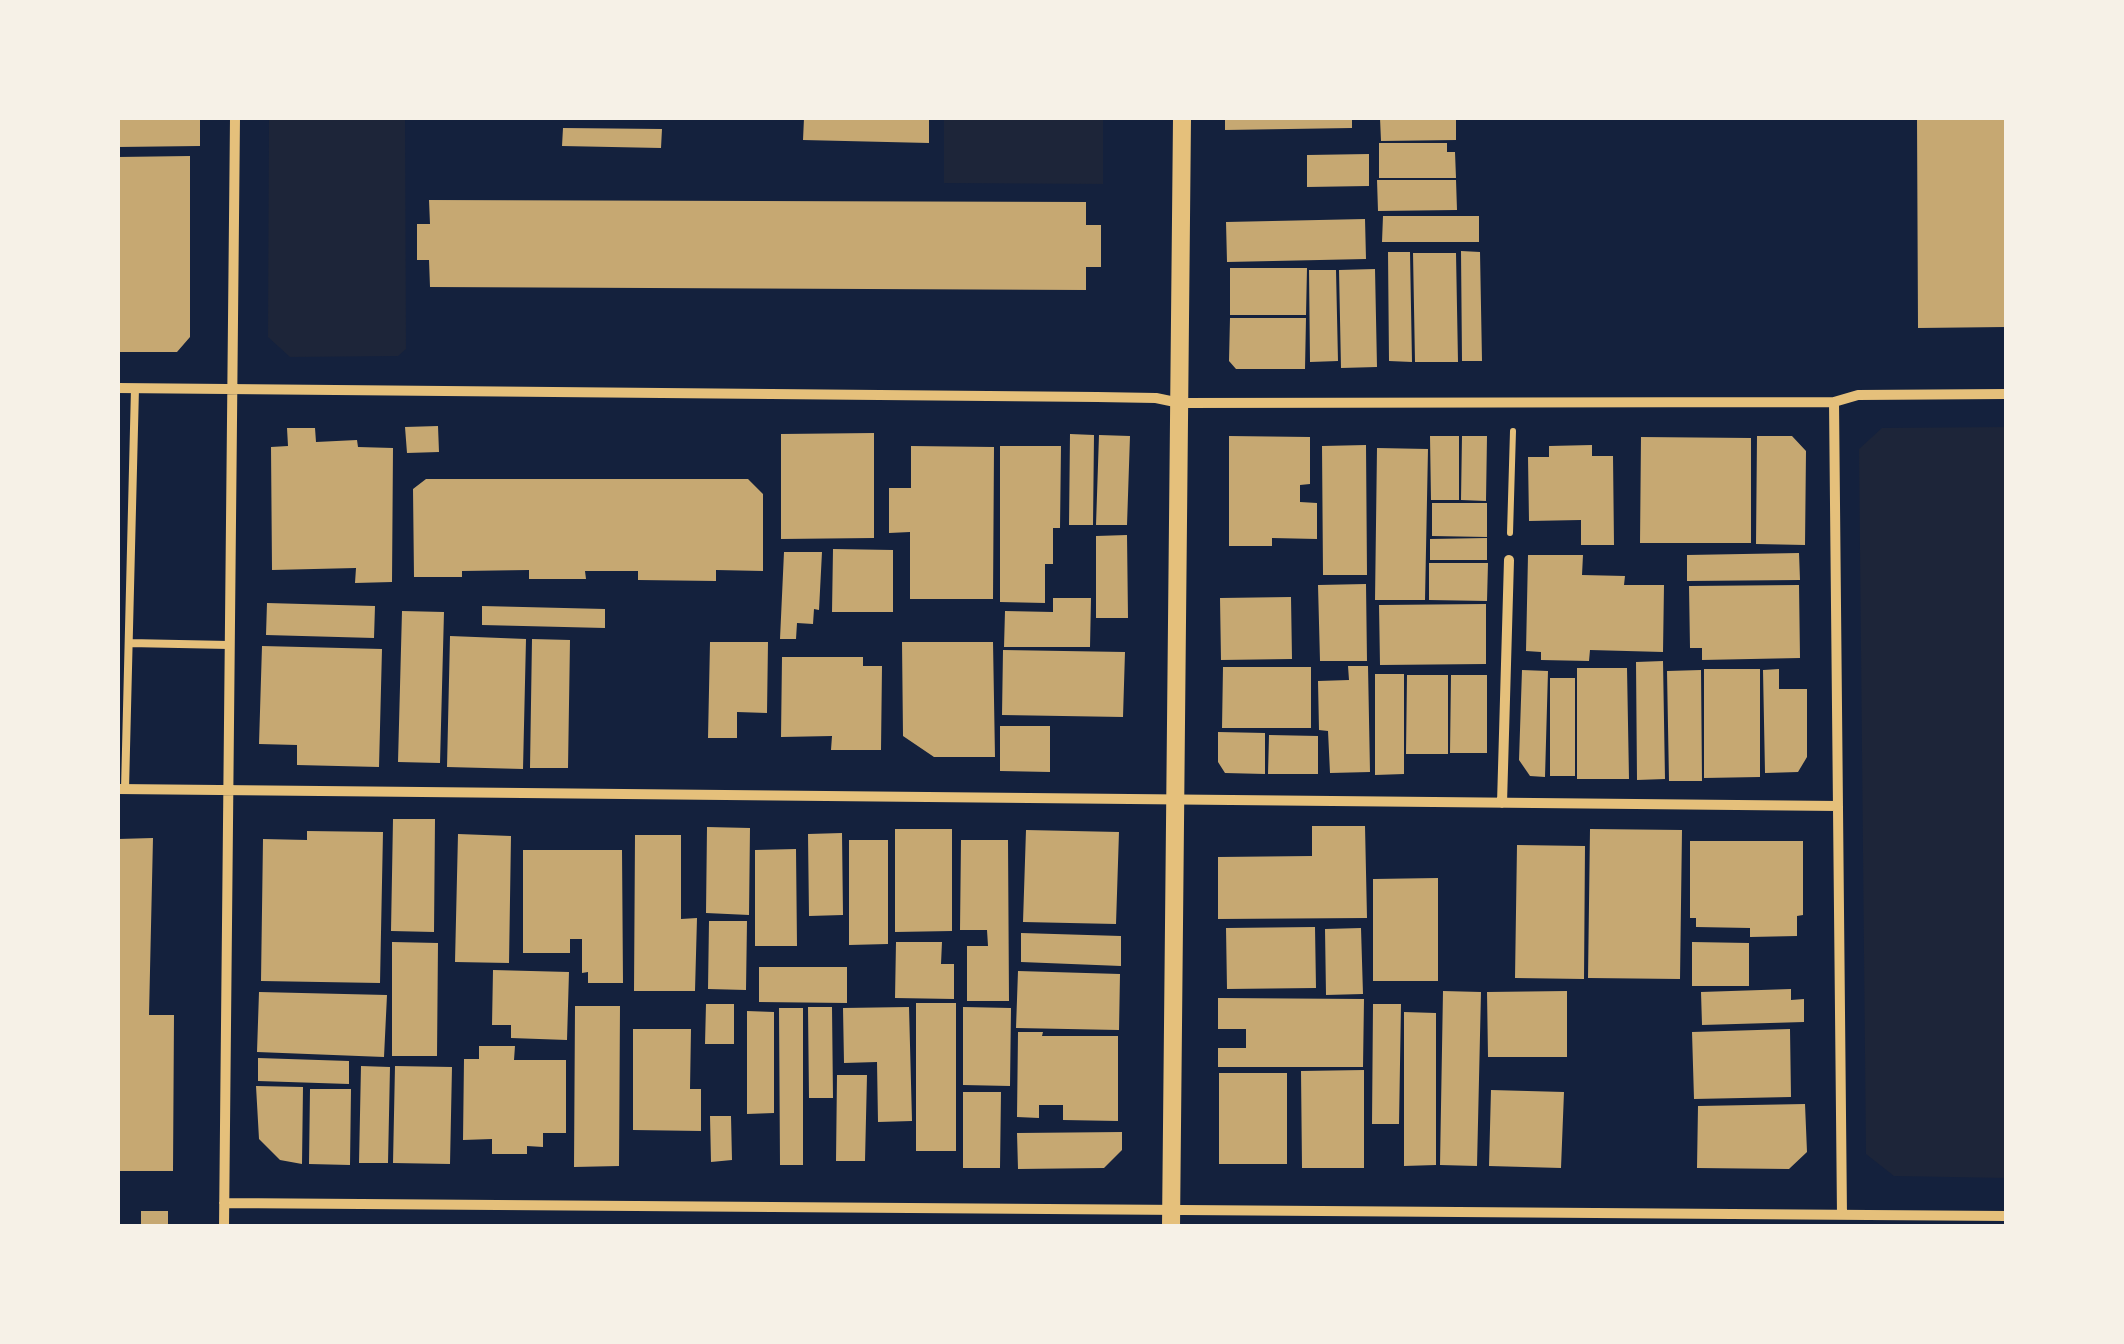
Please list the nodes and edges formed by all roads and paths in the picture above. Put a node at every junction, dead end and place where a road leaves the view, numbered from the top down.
1 (234, 118) edge
2 (1182, 118) edge
3 (118, 388) edge
4 (134, 388) junction
5 (232, 389) junction
6 (2006, 394) edge
7 (1514, 402) junction
8 (1834, 402) junction
9 (1180, 403) junction
10 (1509, 560) joint
11 (128, 643) junction
12 (229, 645) junction
13 (121, 789) edge
14 (228, 791) junction
15 (1176, 800) junction
16 (1502, 804) junction
17 (1838, 806) junction
18 (224, 1203) junction
19 (1842, 1215) junction
20 (2006, 1216) edge
21 (1171, 1218) edge
22 (224, 1226) edge

1 - 5 street
2 - 9 street
3 - 4 street
4 - 5 street
4 - 11 lane
5 - 9 street
5 - 12 street
6 - 8 street
7 - 8 street
7 - 9 street
7 - 10 path
8 - 17 street
9 - 15 street
10 - 16 street
11 - 12 lane
11 - 13 lane
12 - 14 street
13 - 14 street
14 - 15 street
14 - 18 street
15 - 16 street
15 - 21 street
16 - 17 street
17 - 19 street
18 - 21 street
18 - 22 street
19 - 20 street
19 - 21 street

